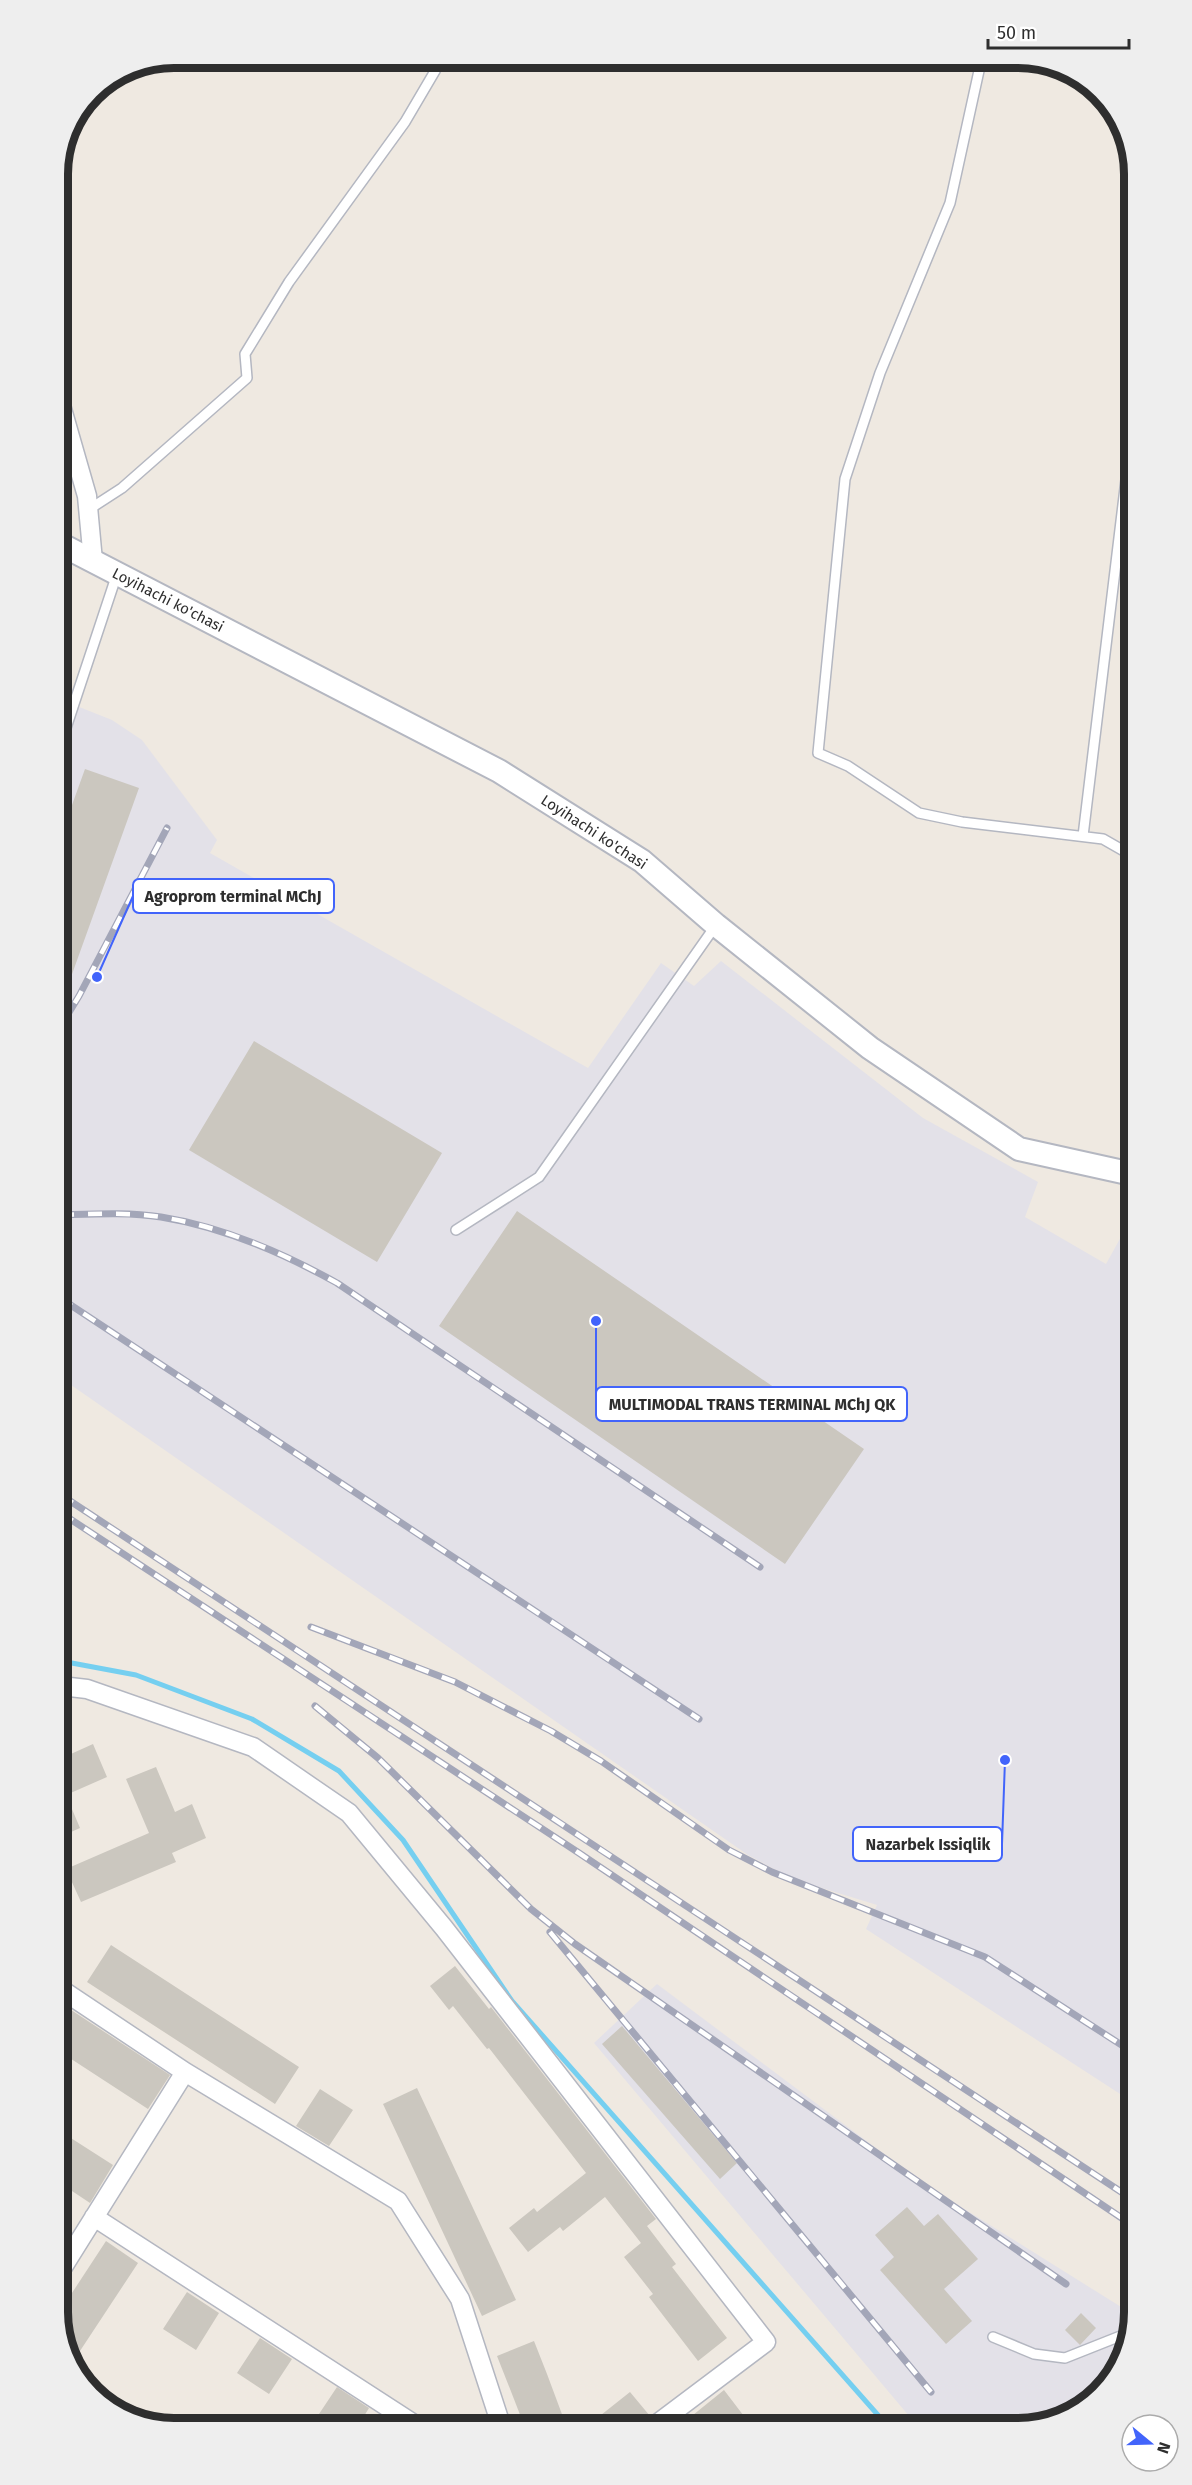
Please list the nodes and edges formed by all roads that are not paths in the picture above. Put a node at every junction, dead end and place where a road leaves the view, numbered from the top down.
1 (436, 68) edge
2 (980, 68) edge
3 (68, 430) edge
4 (1124, 496) edge
5 (88, 510) junction
6 (68, 548) edge
7 (93, 561) junction
8 (117, 574) junction
9 (68, 722) edge
10 (1083, 836) junction
11 (1124, 851) edge
12 (716, 925) junction
13 (1124, 1172) edge
14 (456, 1230) dead end
15 (68, 1687) edge
16 (68, 1994) edge
17 (185, 2072) junction
18 (94, 2217) junction
19 (68, 2259) edge
20 (1122, 2335) edge
21 (993, 2337) dead end
22 (404, 2417) edge
23 (498, 2417) edge
24 (666, 2418) edge

1 - 5 lane
2 - 10 lane
3 - 5 street
4 - 10 lane
5 - 7 street
6 - 7 street, Loyihachi ko'chasi
7 - 8 street, Loyihachi ko'chasi
8 - 9 lane
8 - 12 street, Loyihachi ko'chasi
10 - 11 lane
12 - 13 street, Loyihachi ko'chasi
12 - 14 lane
15 - 24 street
16 - 17 street
17 - 18 street
17 - 23 street
18 - 19 street
18 - 22 street
20 - 21 lane

